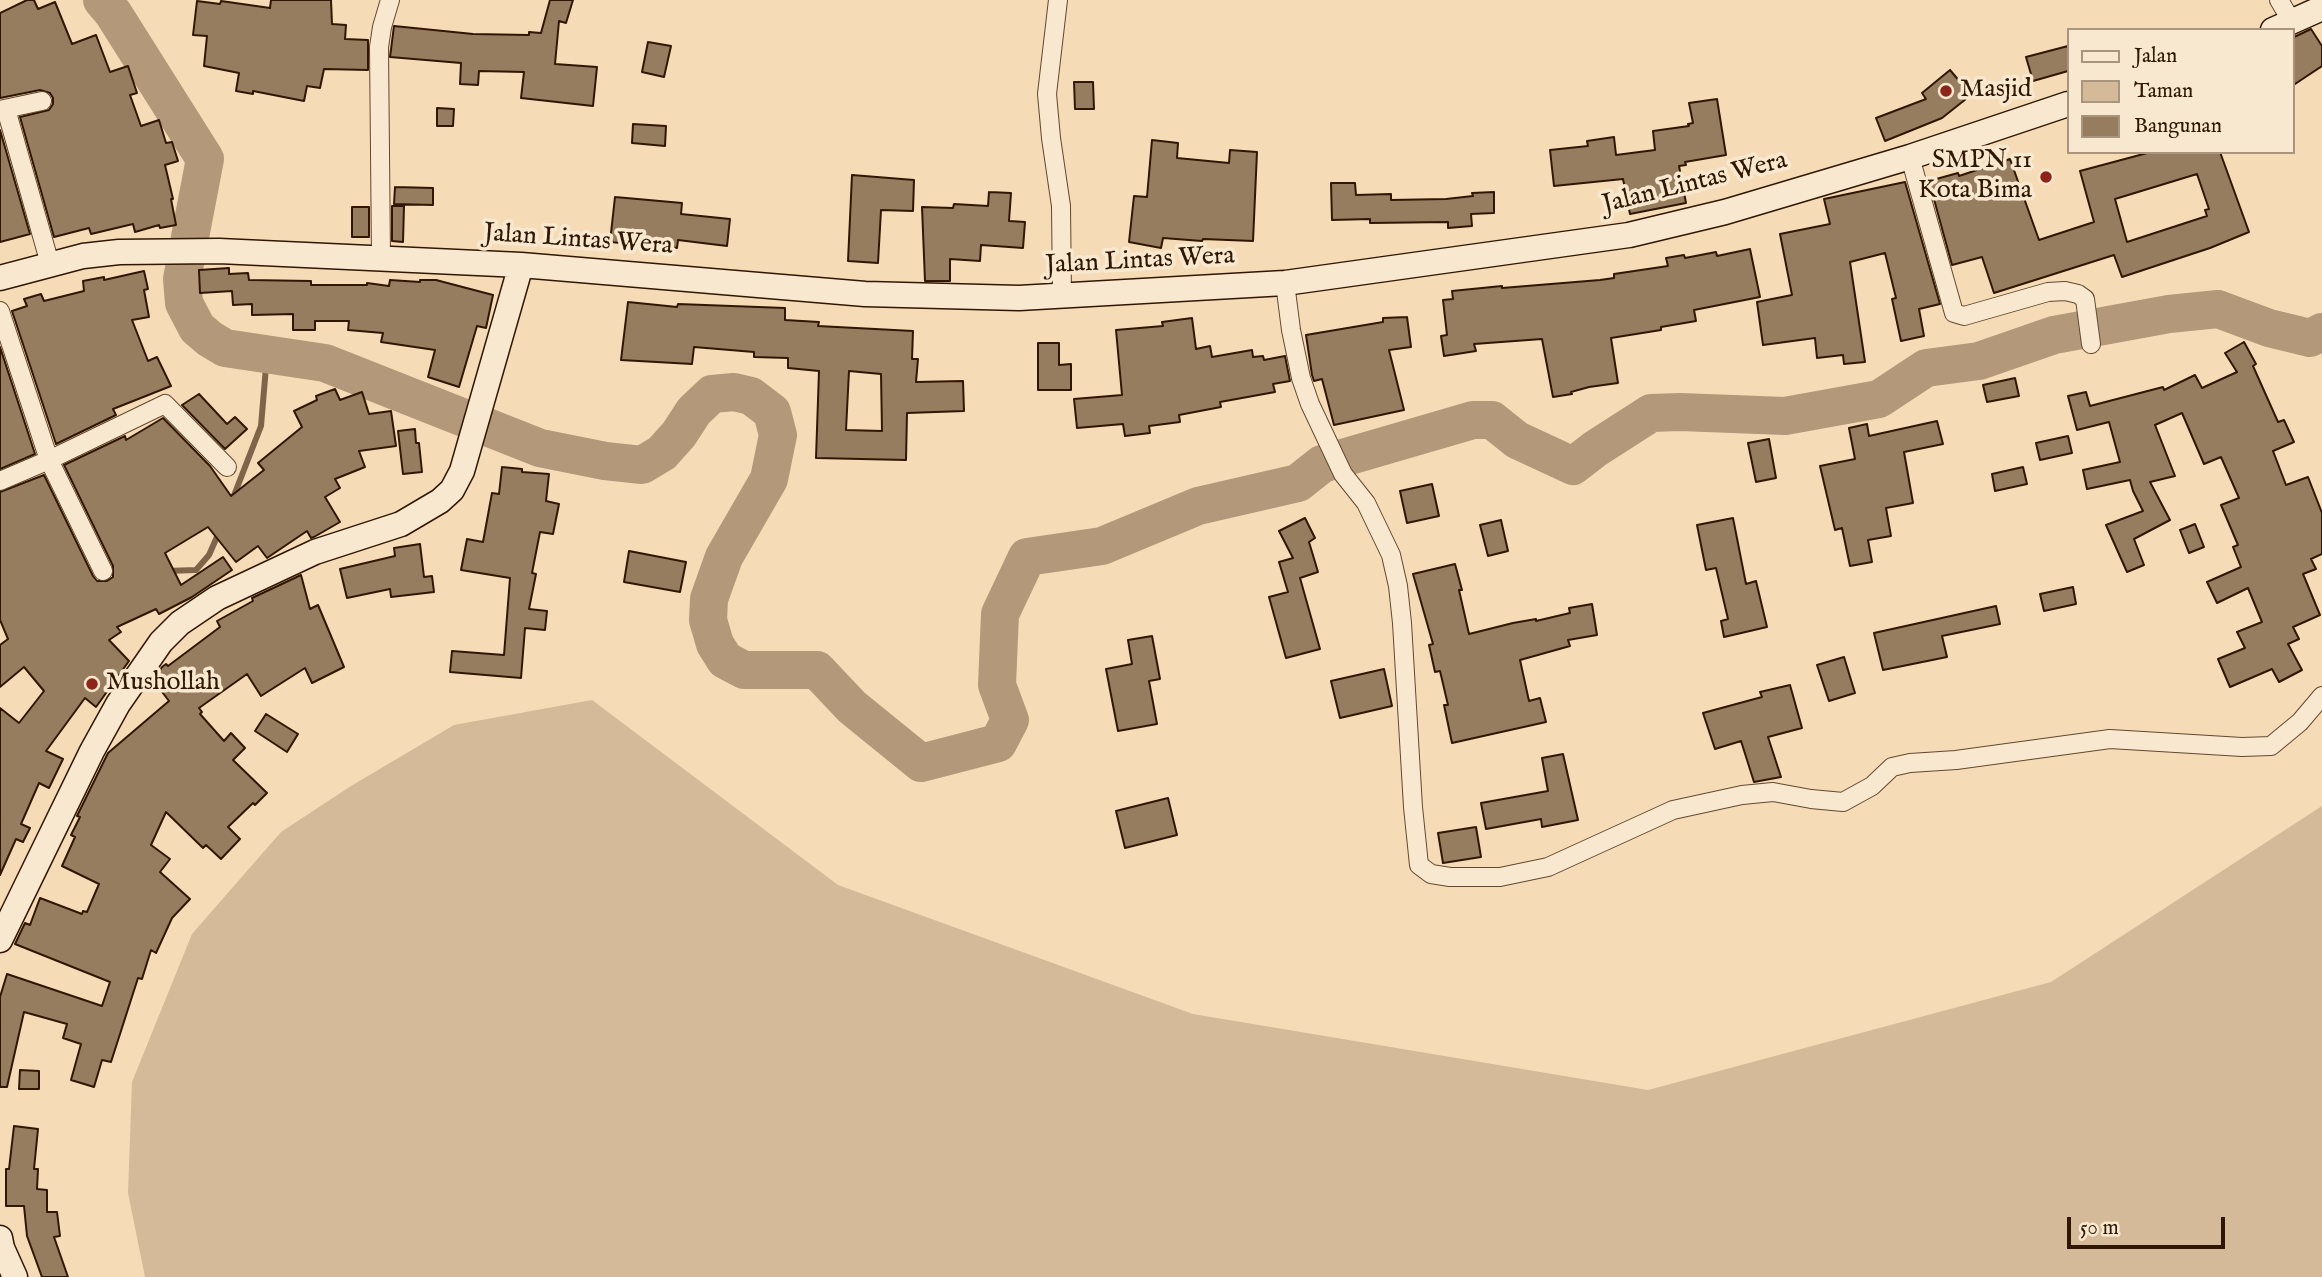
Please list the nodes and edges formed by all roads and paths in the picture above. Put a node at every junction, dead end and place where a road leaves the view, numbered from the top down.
1 (390, 0) edge
2 (1058, 0) edge
3 (2279, 0) edge
4 (2322, 8) edge
5 (2282, 26) edge
6 (42, 101) dead end
7 (2066, 105) edge
8 (3, 109) edge
9 (1910, 157) junction
10 (381, 258) junction
11 (50, 264) junction
12 (521, 265) junction
13 (0, 278) edge
14 (1285, 283) junction
15 (1062, 297) junction
16 (0, 311) edge
17 (2091, 344) dead end
18 (49, 460) junction
19 (227, 467) dead end
20 (0, 481) edge
21 (103, 571) dead end
22 (2322, 696) edge
23 (0, 940) edge
24 (0, 1238) edge
25 (15, 1277) edge

1 - 10 street
2 - 15 street
3 - 5 street
4 - 5 main road
6 - 8 street
7 - 9 main road, Jalan Lintas Wera
8 - 11 street
9 - 14 main road, Jalan Lintas Wera
9 - 17 street
10 - 11 main road, Jalan Lintas Wera
10 - 12 main road, Jalan Lintas Wera
11 - 13 main road, Jalan Lintas Wera
12 - 15 main road, Jalan Lintas Wera
12 - 23 main road
14 - 15 main road, Jalan Lintas Wera
14 - 22 street
16 - 18 street
18 - 19 street
18 - 20 street
18 - 21 street
24 - 25 main road

